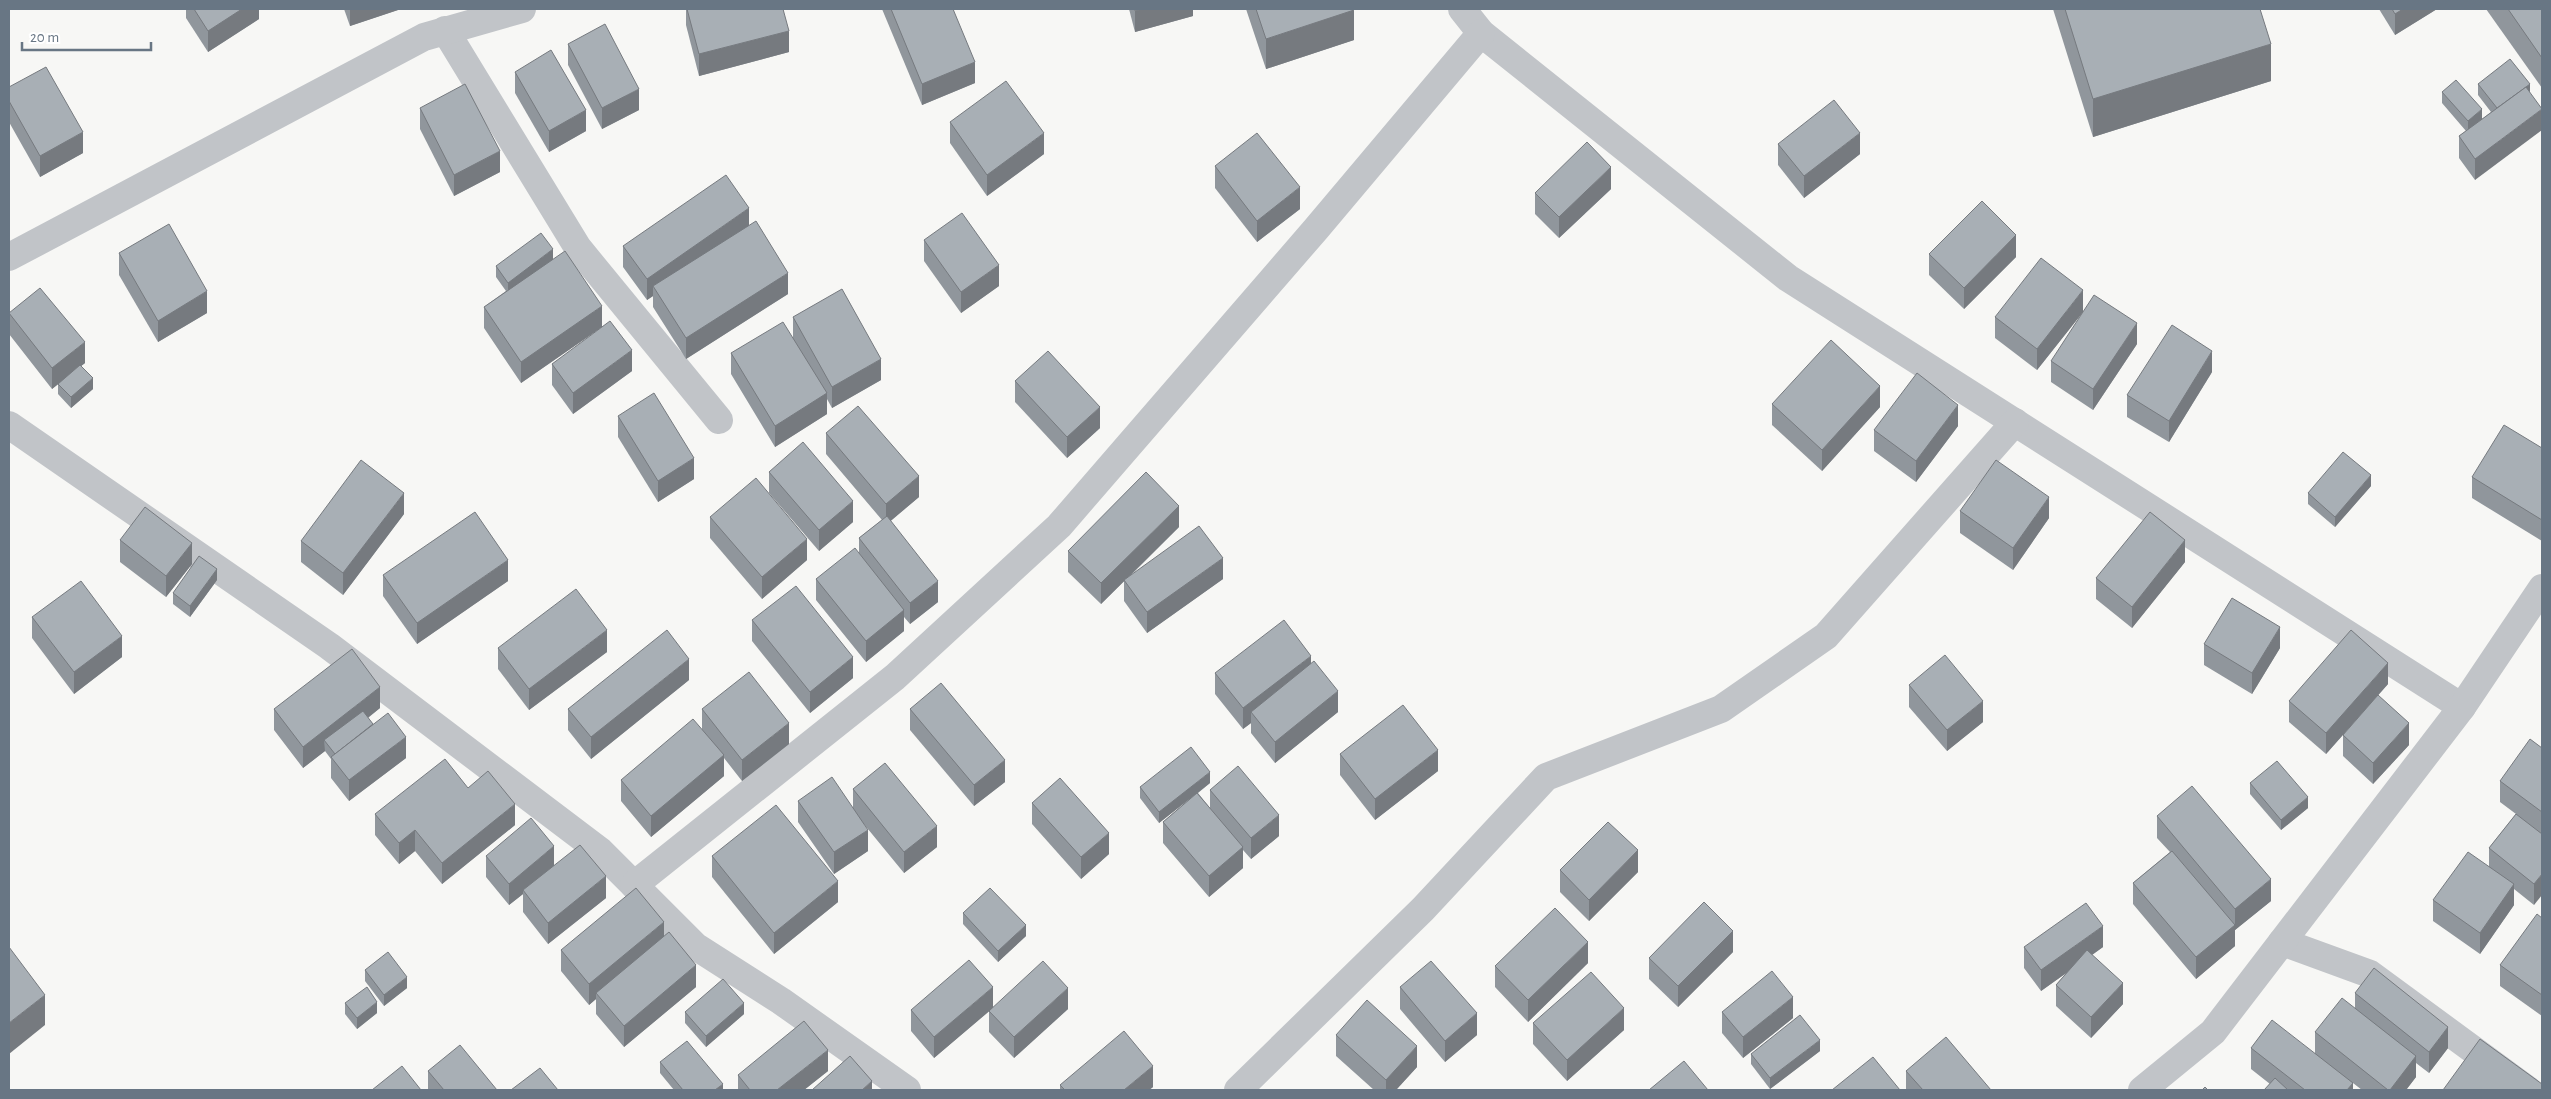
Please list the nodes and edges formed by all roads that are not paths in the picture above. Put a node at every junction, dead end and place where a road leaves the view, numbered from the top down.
1 (522, 9) edge
2 (1462, 9) edge
3 (445, 30) junction
4 (1481, 33) junction
5 (9, 257) edge
6 (719, 420) dead end
7 (2015, 422) junction
8 (9, 425) edge
9 (2542, 588) edge
10 (2462, 707) junction
11 (634, 885) junction
12 (2282, 942) junction
13 (861, 1057) junction
14 (840, 1077) edge
15 (907, 1090) edge
16 (1238, 1090) edge
17 (2142, 1090) edge
18 (2528, 1090) edge

1 - 3 street
2 - 4 street
3 - 5 street
3 - 6 street
4 - 7 street
4 - 11 street
7 - 10 street
7 - 16 street
8 - 11 street
9 - 10 street
10 - 12 street
11 - 13 street
12 - 17 street
12 - 18 street
13 - 14 street
13 - 15 street

